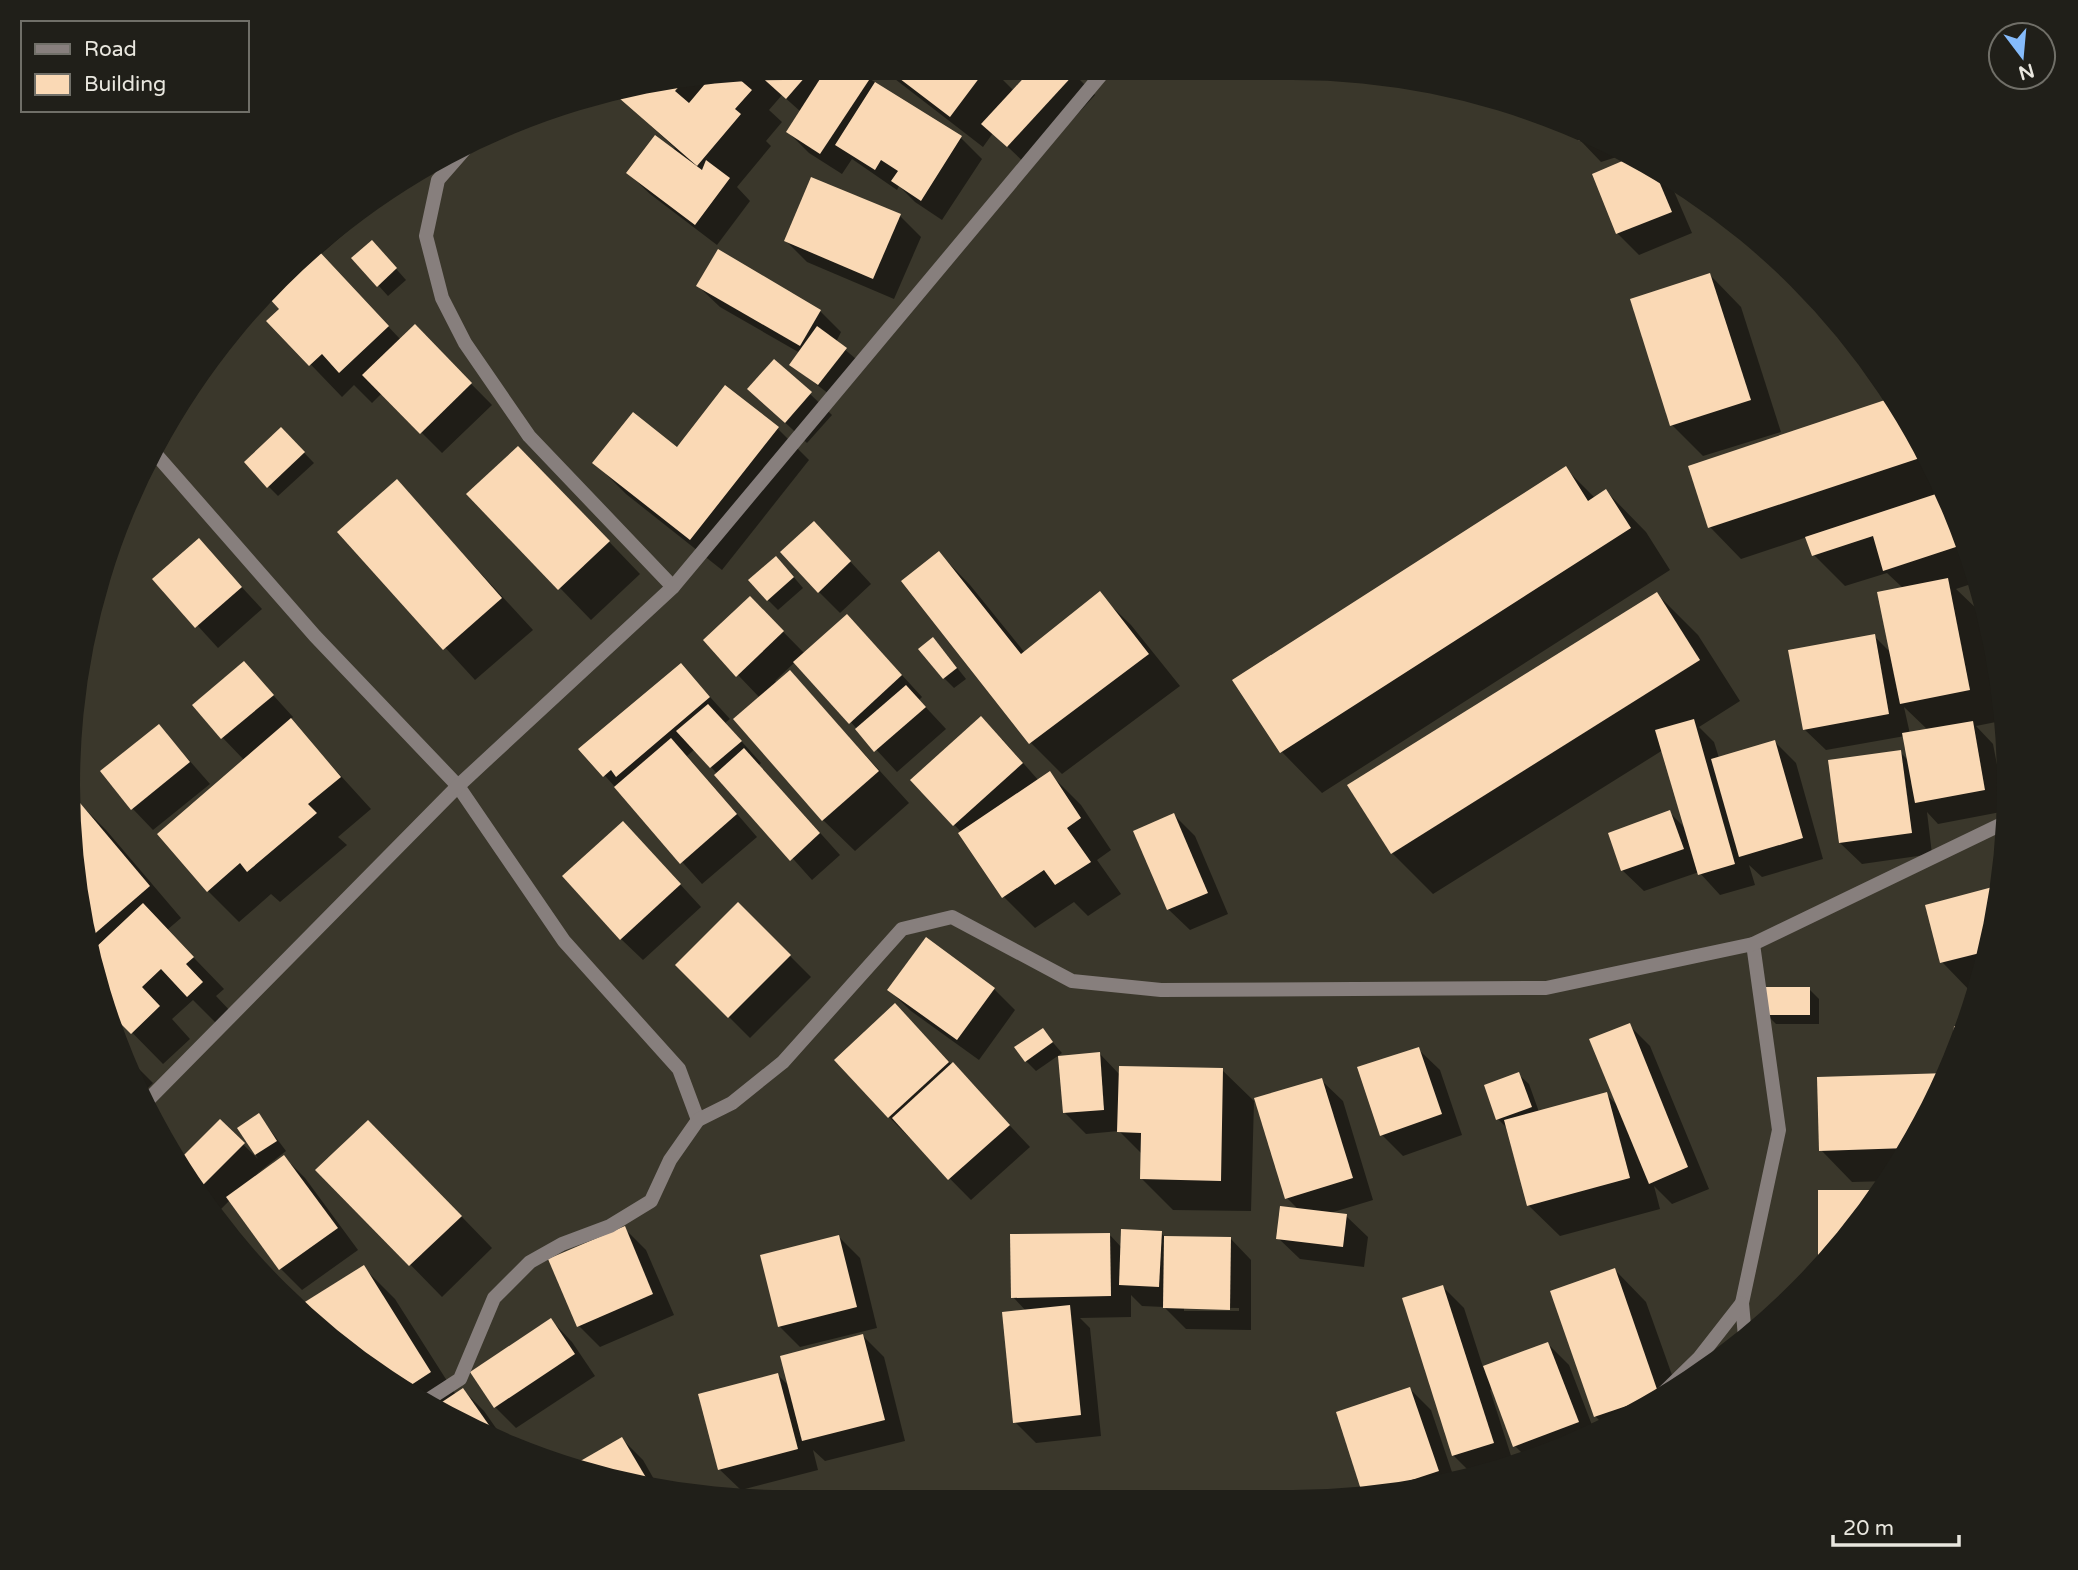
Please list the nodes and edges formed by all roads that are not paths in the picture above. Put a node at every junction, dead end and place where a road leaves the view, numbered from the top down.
1 (1097, 80) edge
2 (451, 165) edge
3 (160, 459) edge
4 (673, 587) junction
5 (458, 786) junction
6 (1996, 827) edge
7 (1753, 944) junction
8 (152, 1096) edge
9 (698, 1120) junction
10 (1742, 1303) junction
11 (1744, 1326) edge
12 (1690, 1367) edge
13 (434, 1396) edge

1 - 4 street
2 - 4 street
3 - 5 street
4 - 5 street
5 - 8 street
5 - 9 street
6 - 7 street
7 - 9 street
7 - 10 street
9 - 13 street
10 - 11 street
10 - 12 street

